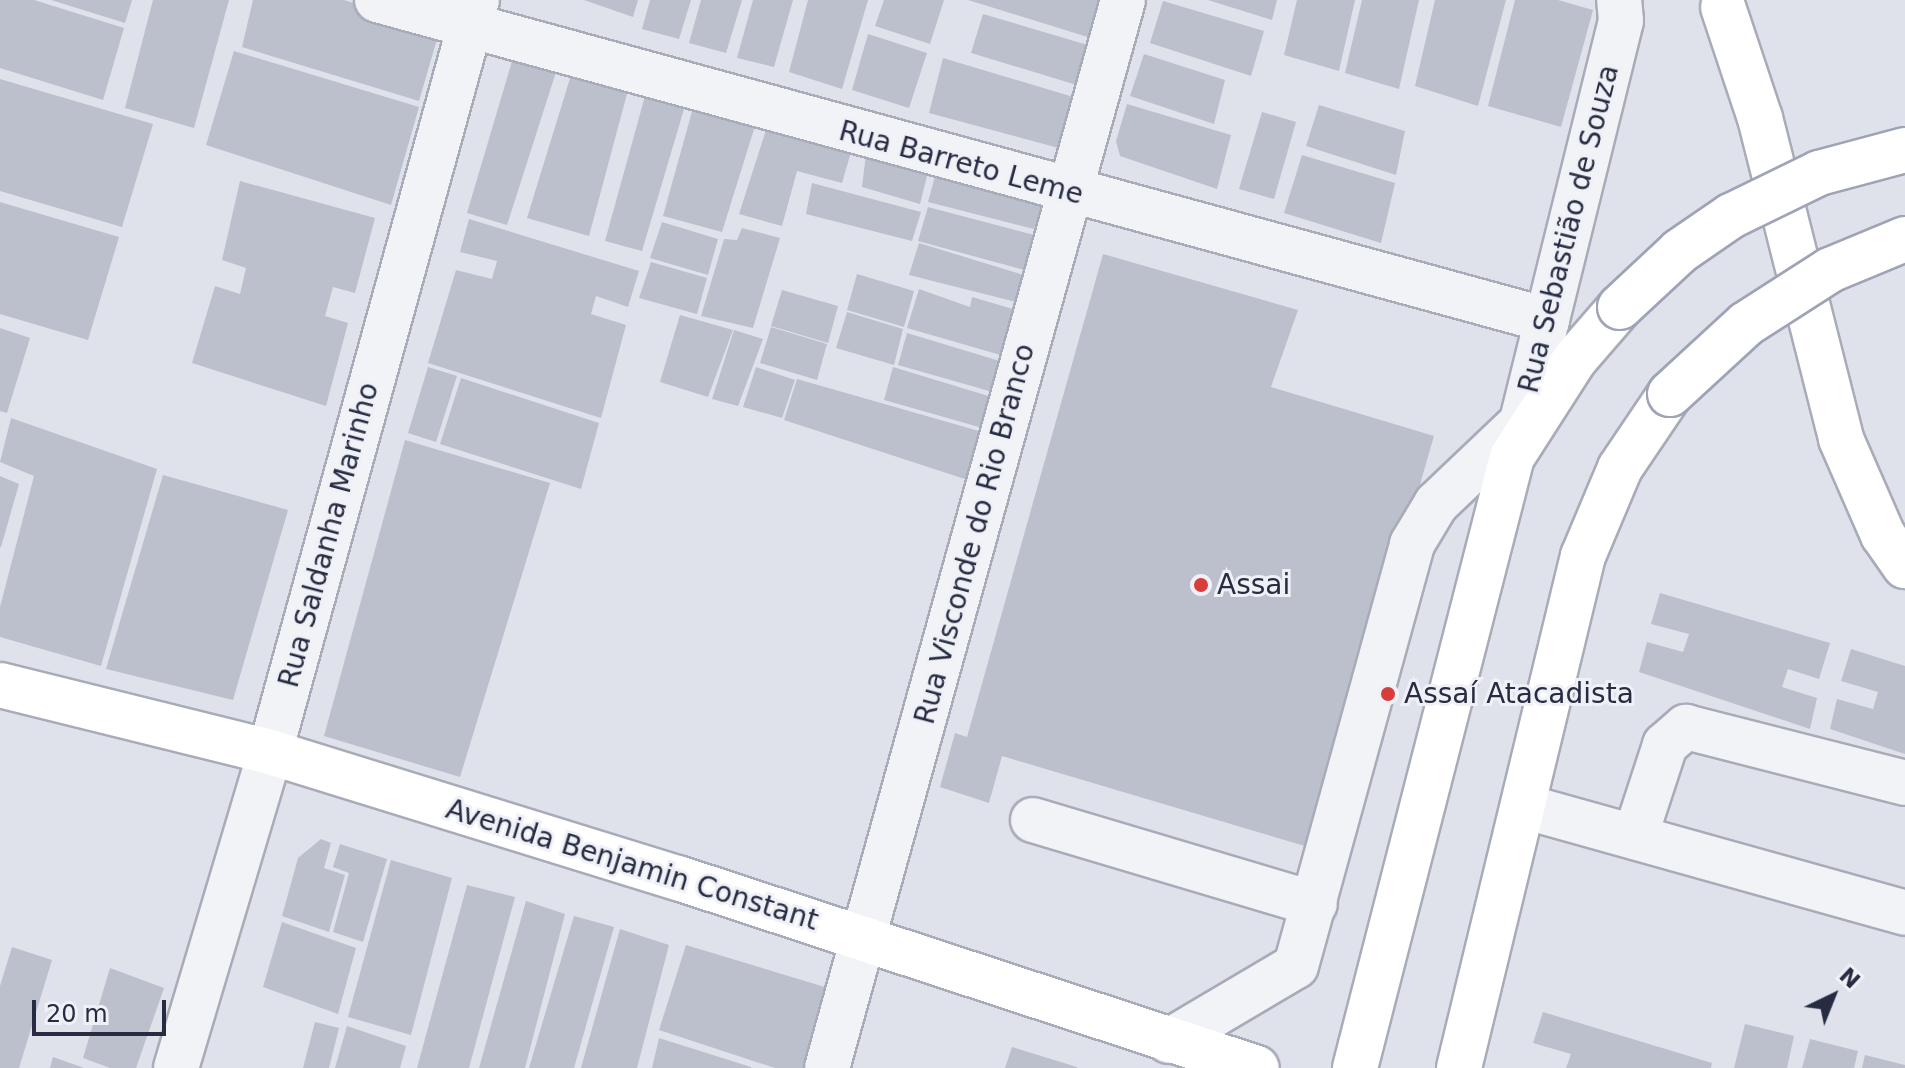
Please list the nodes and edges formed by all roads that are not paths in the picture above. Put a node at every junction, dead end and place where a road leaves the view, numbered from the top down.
1 (377, 0) edge
2 (1123, 0) edge
3 (1619, 0) edge
4 (1722, 4) edge
5 (473, 13) edge
6 (1905, 150) edge
7 (1069, 193) junction
8 (1905, 239) edge
9 (1547, 320) junction
10 (1517, 440) junction
11 (1905, 566) edge
12 (0, 685) edge
13 (270, 752) junction
14 (1905, 783) edge
15 (1523, 806) junction
16 (1033, 820) dead end
17 (1635, 837) junction
18 (1315, 904) junction
19 (1905, 913) edge
20 (864, 938) junction
21 (1169, 1041) junction
22 (176, 1068) edge
23 (827, 1068) edge
24 (1257, 1068) edge
25 (1355, 1068) edge
26 (1459, 1068) edge

1 - 5 street, Rua Barreto Leme
2 - 7 street, Rua Visconde do Rio Branco
3 - 9 street, Rua Sebastião de Souza
4 - 11 main road
5 - 7 street, Rua Barreto Leme
5 - 13 street, Rua Saldanha Marinho
6 - 10 main road, bridge
7 - 9 street, Rua Barreto Leme
7 - 20 street, Rua Visconde do Rio Branco
8 - 15 main road, bridge
9 - 10 street, Rua Sebastião de Souza
10 - 18 street
10 - 25 main road
12 - 13 main road, Avenida Benjamin Constant
13 - 20 main road, Avenida Benjamin Constant
13 - 22 street, Rua Saldanha Marinho
14 - 17 street
15 - 17 street
15 - 26 main road
16 - 18 street
17 - 19 street
18 - 21 street
20 - 21 main road, Avenida Benjamin Constant
20 - 23 street, Rua Visconde do Rio Branco
21 - 24 main road, Avenida Benjamin Constant

